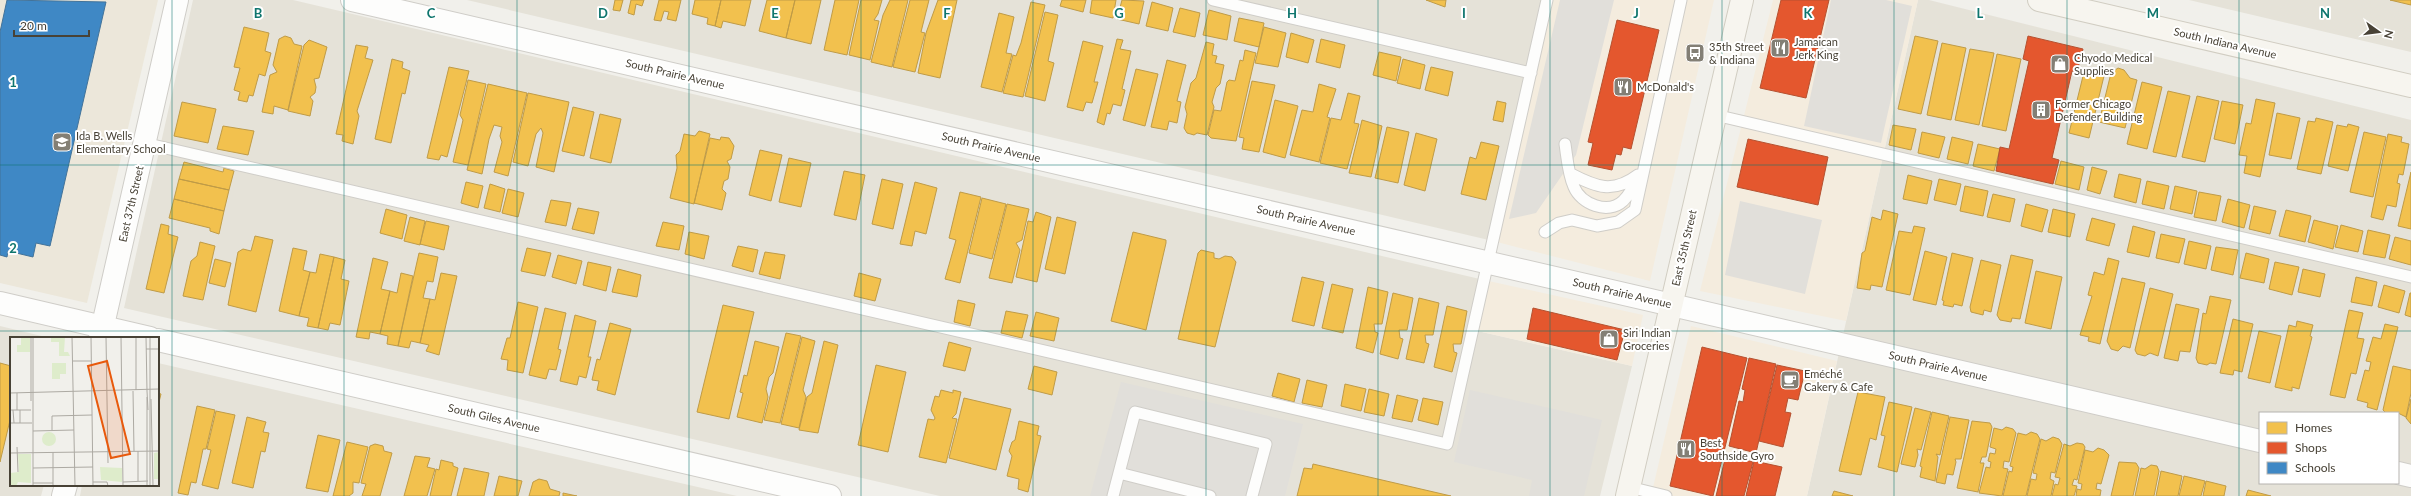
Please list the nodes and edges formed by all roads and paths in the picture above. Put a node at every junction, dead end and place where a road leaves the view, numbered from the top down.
1 (177, 0) edge
2 (352, 0) edge
3 (1213, 0) edge
4 (1547, 0) edge
5 (1681, 0) edge
6 (1742, 0) edge
7 (2039, 0) edge
8 (1531, 73) junction
9 (2411, 86) edge
10 (1715, 115) junction
11 (144, 143) junction
12 (1565, 144) dead end
13 (1647, 156) junction
14 (1571, 174) junction
15 (1638, 175) junction
16 (1545, 232) dead end
17 (1488, 262) junction
18 (2411, 277) edge
19 (0, 303) edge
20 (1671, 304) junction
21 (101, 332) edge
22 (142, 337) edge
23 (159, 340) edge
24 (2259, 441) edge
25 (1118, 473) junction
26 (2399, 473) edge
27 (2411, 476) edge
28 (66, 486) edge
29 (1628, 492) edge
30 (63, 496) edge
31 (830, 496) edge
32 (1112, 496) edge
33 (1210, 496) edge
34 (1252, 496) edge
35 (1666, 496) edge

1 - 11 street, East 37th Street
2 - 17 street, South Prairie Avenue
3 - 8 lane
4 - 8 lane
5 - 13 lane
6 - 10 main road, East 35th Street
7 - 9 main road, South Indiana Avenue
8 - 17 lane
10 - 18 lane
10 - 20 main road, East 35th Street
11 - 17 lane
11 - 21 street, East 37th Street
12 - 14 lane
13 - 15 lane
13 - 16 lane
14 - 15 lane
14 - 15 lane
17 - 20 street, South Prairie Avenue
19 - 21 street
20 - 24 street, South Prairie Avenue
20 - 29 main road, East 35th Street
21 - 22 street
23 - 31 street, South Giles Avenue
25 - 32 lane
25 - 33 lane
25 - 34 lane
26 - 27 street
28 - 30 street
29 - 35 lane

